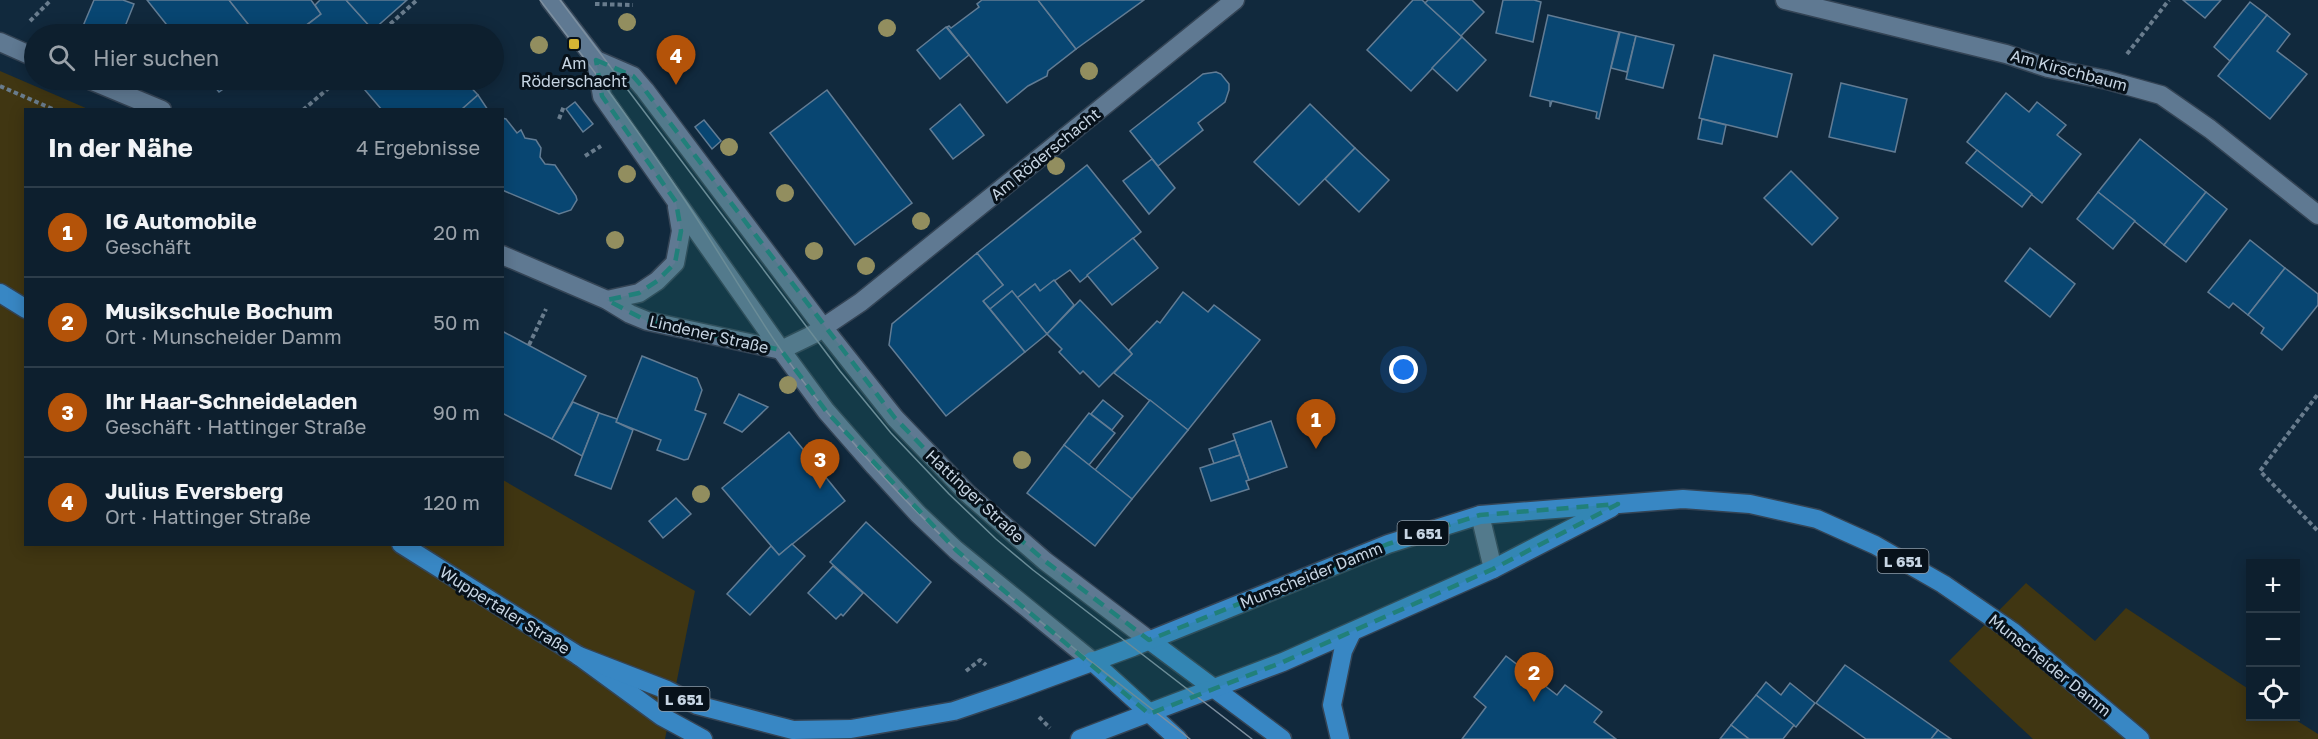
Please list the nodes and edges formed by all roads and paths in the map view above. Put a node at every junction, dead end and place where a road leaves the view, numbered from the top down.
1 (417, 0) edge
2 (550, 0) edge
3 (1235, 0) edge
4 (1785, 0) edge
5 (2169, 0) edge
6 (390, 24) edge
7 (0, 42) edge
8 (24, 53) edge
9 (596, 60) junction
10 (2107, 80) junction
11 (0, 86) edge
12 (114, 90) edge
13 (327, 90) edge
14 (564, 106) dead end
15 (50, 108) edge
16 (157, 108) edge
17 (305, 108) edge
18 (559, 120) dead end
19 (608, 142) dead end
20 (585, 156) dead end
21 (676, 202) junction
22 (2318, 214) edge
23 (504, 256) edge
24 (0, 294) edge
25 (608, 300) junction
26 (24, 308) edge
27 (546, 309) dead end
28 (824, 328) junction
29 (529, 345) dead end
30 (781, 350) junction
31 (2318, 394) edge
32 (1618, 504) junction
33 (1480, 515) junction
34 (2317, 530) edge
35 (404, 546) edge
36 (1492, 569) junction
37 (1352, 632) junction
38 (1149, 640) junction
39 (579, 656) junction
40 (980, 660) dead end
41 (1092, 662) junction
42 (958, 676) dead end
43 (1214, 687) junction
44 (1149, 714) junction
45 (703, 739) edge
46 (1080, 739) edge
47 (1178, 739) edge
48 (1282, 739) edge
49 (1340, 739) edge
50 (2140, 739) edge

1 - 6 path
2 - 9 street, Hattinger Straße
3 - 28 street, Am Röderschacht
4 - 10 street, Am Kirschbaum
5 - 10 path
7 - 8 street
9 - 21 street, Hattinger Straße
9 - 28 street, Hattinger Straße
10 - 22 street, Am Kirschbaum
11 - 15 path
12 - 16 street
13 - 17 path
14 - 18 path
19 - 20 path
21 - 25 street, Lindener Straße
21 - 30 street, Hattinger Straße
23 - 25 street, Lindener Straße
24 - 26 main road
25 - 30 street, Lindener Straße
27 - 29 path
28 - 30 street
28 - 38 street, Hattinger Straße
30 - 41 street, Hattinger Straße
31 - 34 path
32 - 33 main road, Munscheider Damm / L 651
32 - 36 main road, Munscheider Damm / L 651
32 - 50 main road, Munscheider Damm / L 651
33 - 36 street
33 - 38 main road, Munscheider Damm / L 651
35 - 39 main road, Wuppertaler Straße / L 651
36 - 37 main road, Munscheider Damm / L 651
37 - 43 main road, Munscheider Damm / L 651
37 - 49 main road
38 - 41 main road, L 651
38 - 43 main road, Hattinger Straße
39 - 41 main road, Wuppertaler Straße / L 651
39 - 45 main road, Wuppertaler Straße / L 651
40 - 42 path
41 - 44 main road, Hattinger Straße
43 - 44 main road, L 651
43 - 48 main road, Hattinger Straße
44 - 46 main road, L 651
44 - 47 main road, Hattinger Straße

